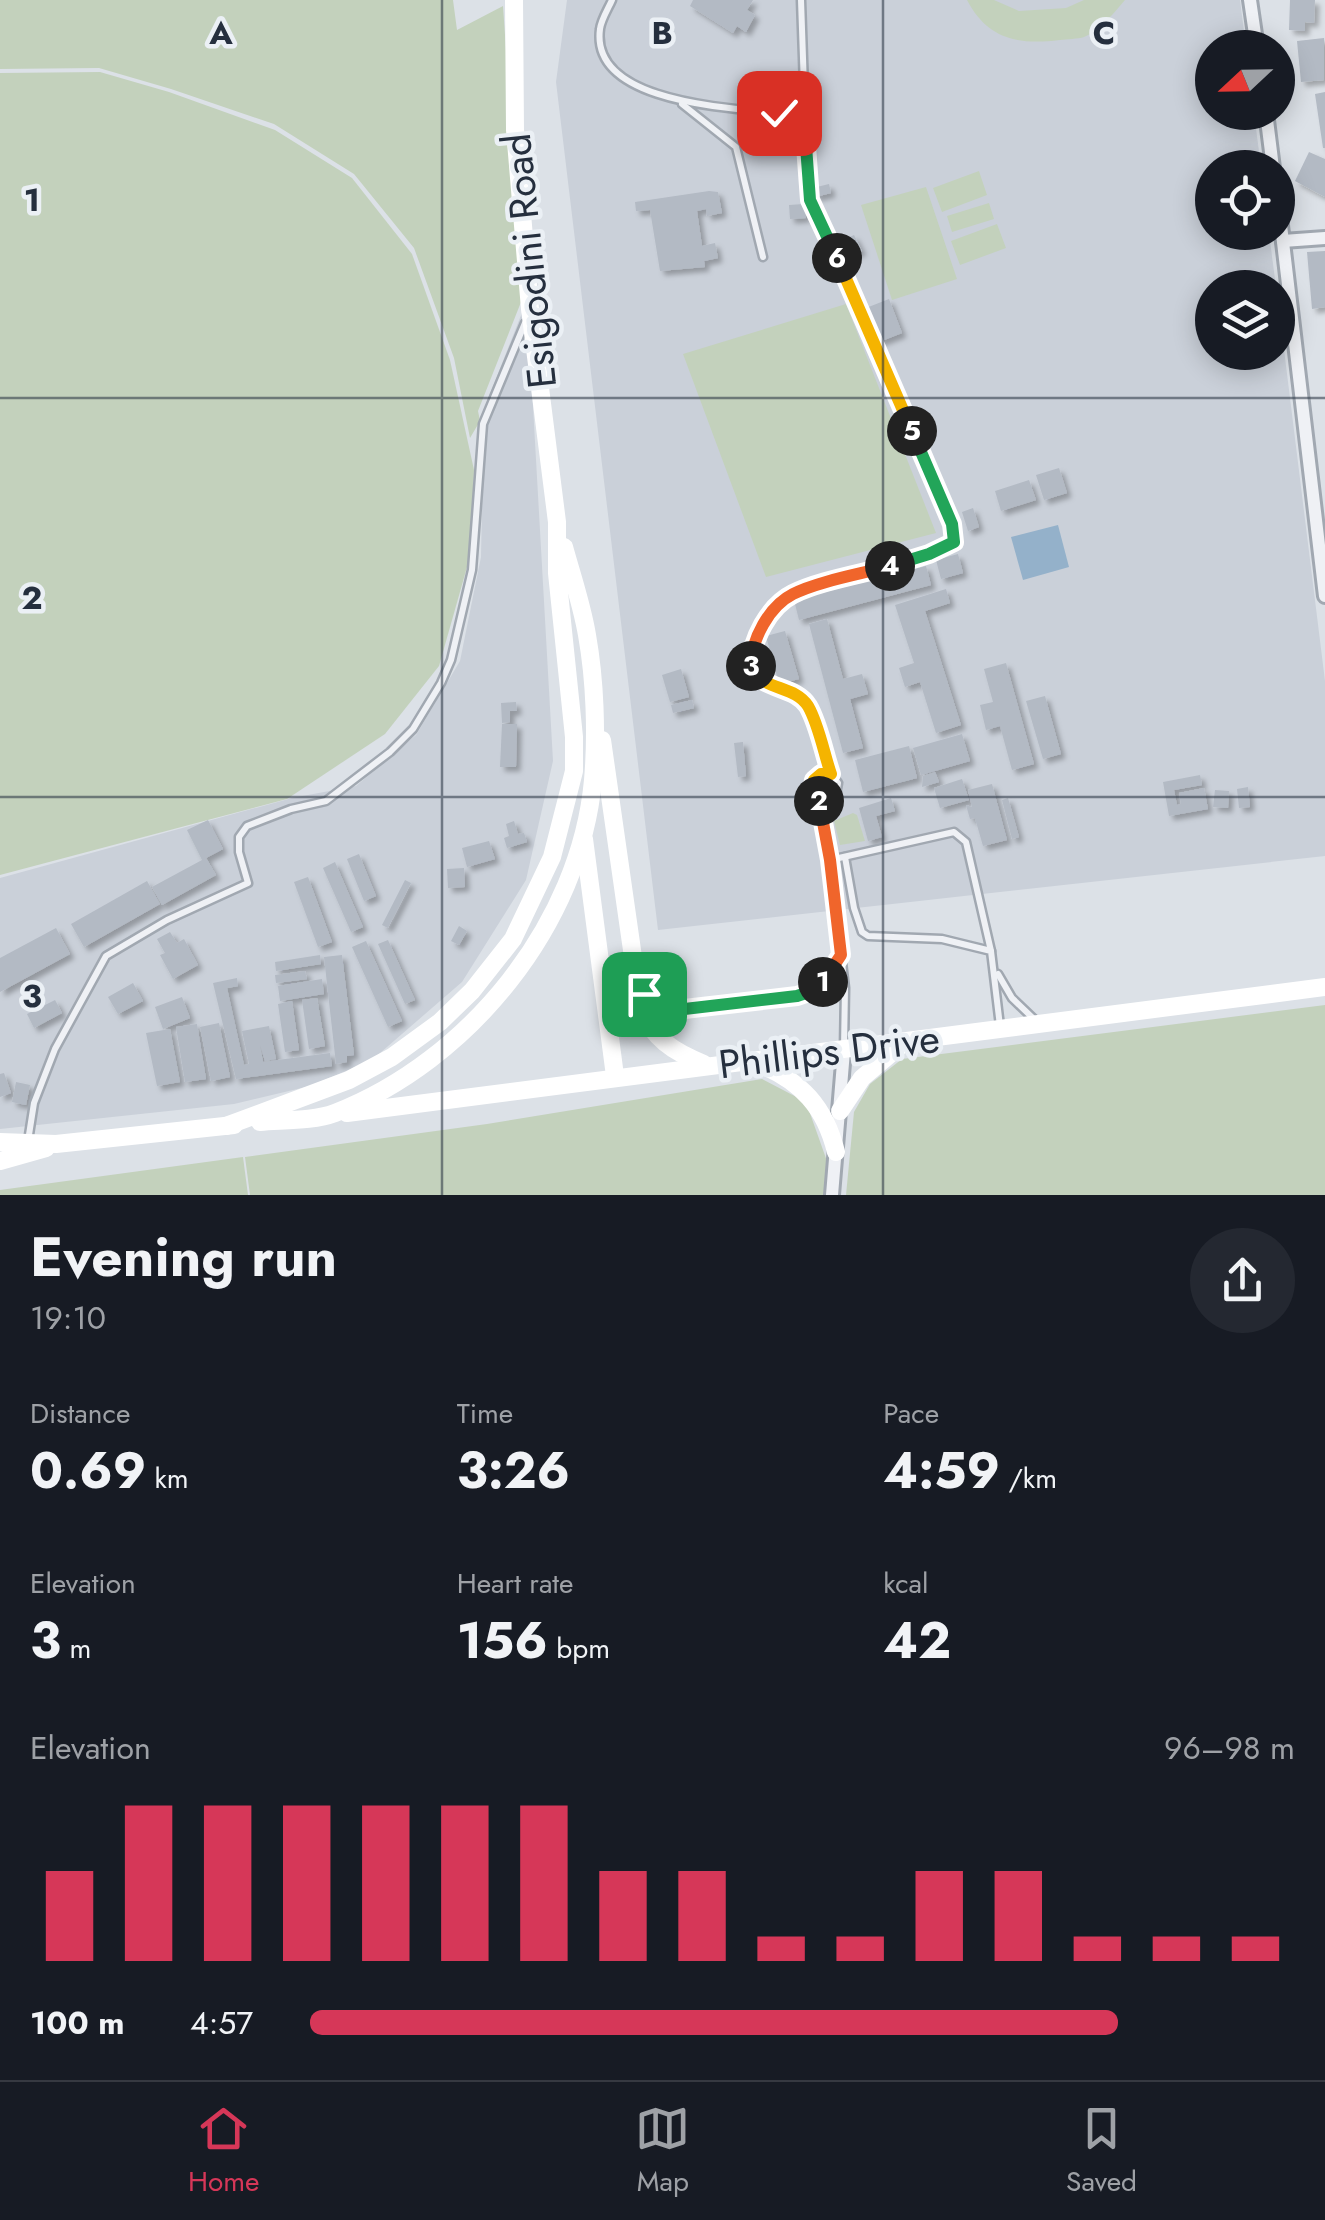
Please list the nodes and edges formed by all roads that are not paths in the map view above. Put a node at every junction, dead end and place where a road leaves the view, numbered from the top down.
1 (514, 0) edge
2 (612, 0) edge
3 (801, 0) edge
4 (1250, 0) edge
5 (1254, 30) edge
6 (678, 100) junction
7 (806, 146) junction
8 (1325, 238) edge
9 (1295, 241) edge
10 (1284, 250) edge
11 (763, 257) dead end
12 (530, 309) junction
13 (558, 522) junction
14 (1325, 596) edge
15 (588, 636) junction
16 (574, 771) junction
17 (831, 774) junction
18 (818, 799) junction
19 (583, 828) junction
20 (845, 856) junction
21 (830, 860) junction
22 (992, 951) junction
23 (841, 955) junction
24 (996, 970) junction
25 (1325, 987) edge
26 (637, 988) junction
27 (1038, 1022) junction
28 (1000, 1027) junction
29 (906, 1042) junction
30 (844, 1051) junction
31 (754, 1062) junction
32 (710, 1067) junction
33 (615, 1076) junction
34 (840, 1110) junction
35 (332, 1115) junction
36 (226, 1126) junction
37 (0, 1142) edge
38 (28, 1142) junction
39 (56, 1144) junction
40 (836, 1152) junction
41 (0, 1161) edge
42 (832, 1195) edge

1 - 12 main road, Esigodini Road
2 - 6 lane
3 - 7 lane
4 - 5 street
6 - 7 lane
6 - 11 lane
7 - 17 lane
8 - 9 street
10 - 14 street
12 - 13 main road, Esigodini Road
12 - 38 lane
13 - 15 main road, Esigodini Road
13 - 16 main road, Esigodini Road
15 - 19 main road, Esigodini Road
15 - 26 main road
16 - 19 main road
16 - 36 main road, Esigodini Road
17 - 18 lane
17 - 18 lane
18 - 21 lane
19 - 33 main road
19 - 35 main road, Esigodini Road
20 - 21 lane
20 - 22 lane
20 - 22 lane
21 - 23 lane
22 - 24 lane
23 - 26 lane
23 - 30 lane
24 - 27 lane
24 - 28 lane
25 - 27 main road, Phillips Drive
26 - 32 main road
27 - 28 main road, Phillips Drive
28 - 29 main road, Phillips Drive
29 - 30 main road, Phillips Drive
29 - 34 main road
30 - 31 main road, Phillips Drive
30 - 34 street
31 - 32 main road, Phillips Drive
31 - 40 main road
32 - 33 main road, Phillips Drive
33 - 35 main road, Phillips Drive
34 - 40 street
35 - 36 main road, Esigodini Road
36 - 39 main road, Esigodini Road
37 - 38 main road, Esigodini Road
38 - 39 main road, Esigodini Road
39 - 41 main road, Esigodini Road
40 - 42 street

